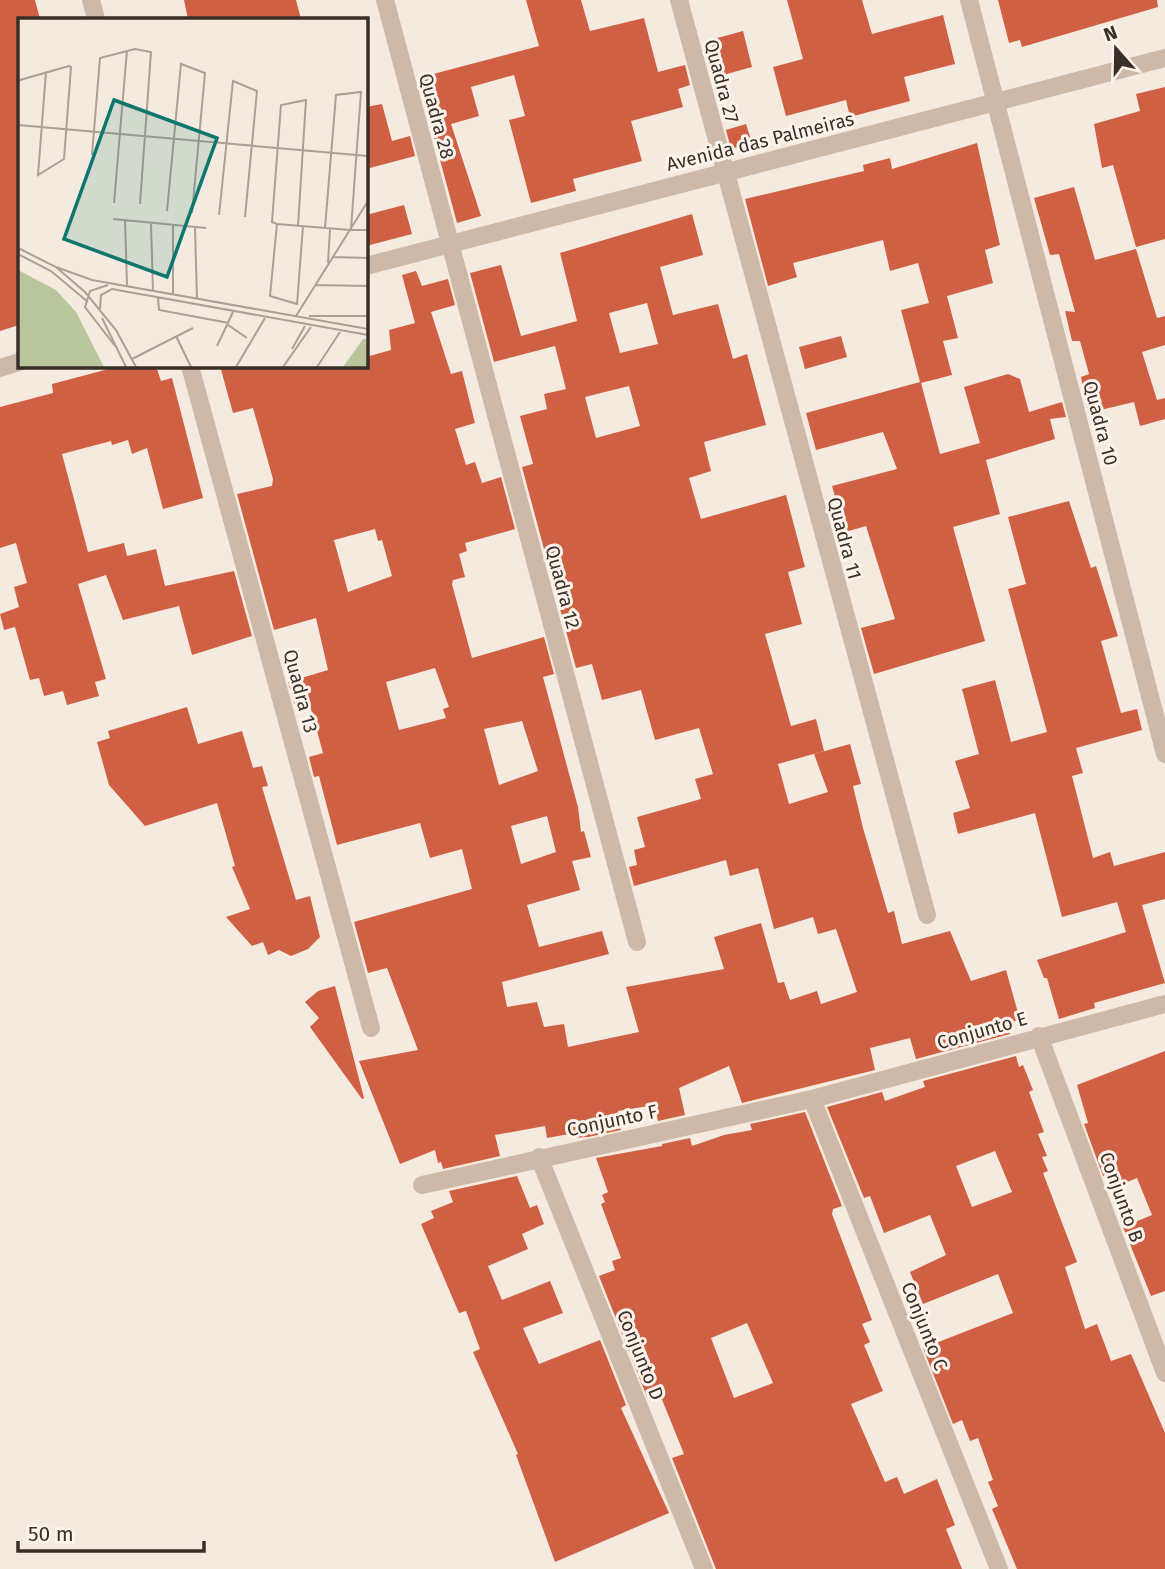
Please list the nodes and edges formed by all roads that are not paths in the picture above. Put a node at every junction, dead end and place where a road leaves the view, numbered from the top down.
1 (91, 0) edge
2 (385, 0) edge
3 (679, 0) edge
4 (969, 0) edge
5 (96, 18) edge
6 (1165, 58) edge
7 (996, 102) junction
8 (724, 172) junction
9 (449, 243) junction
10 (368, 265) edge
11 (18, 362) edge
12 (0, 368) edge
13 (191, 368) edge
14 (1165, 754) edge
15 (927, 915) dead end
16 (637, 942) dead end
17 (1165, 1004) edge
18 (371, 1028) dead end
19 (1039, 1036) junction
20 (812, 1099) junction
21 (539, 1157) junction
22 (422, 1185) dead end
23 (1165, 1373) edge
24 (704, 1569) edge
25 (999, 1569) edge

1 - 5 street
2 - 9 street, Quadra 28
3 - 8 street, Quadra 27
4 - 7 street, Quadra 10
6 - 7 street, Avenida das Palmeiras
7 - 8 street, Avenida das Palmeiras
7 - 14 street, Quadra 10
8 - 9 street, Avenida das Palmeiras
8 - 15 street, Quadra 11
9 - 10 street, Avenida das Palmeiras
9 - 16 street, Quadra 12
11 - 12 street
13 - 18 street, Quadra 13
17 - 19 street, Conjunto E
19 - 20 street, Conjunto E
19 - 23 street, Conjunto B
20 - 21 street, Conjunto F
20 - 25 street, Conjunto C
21 - 22 street, Conjunto F
21 - 24 street, Conjunto D

